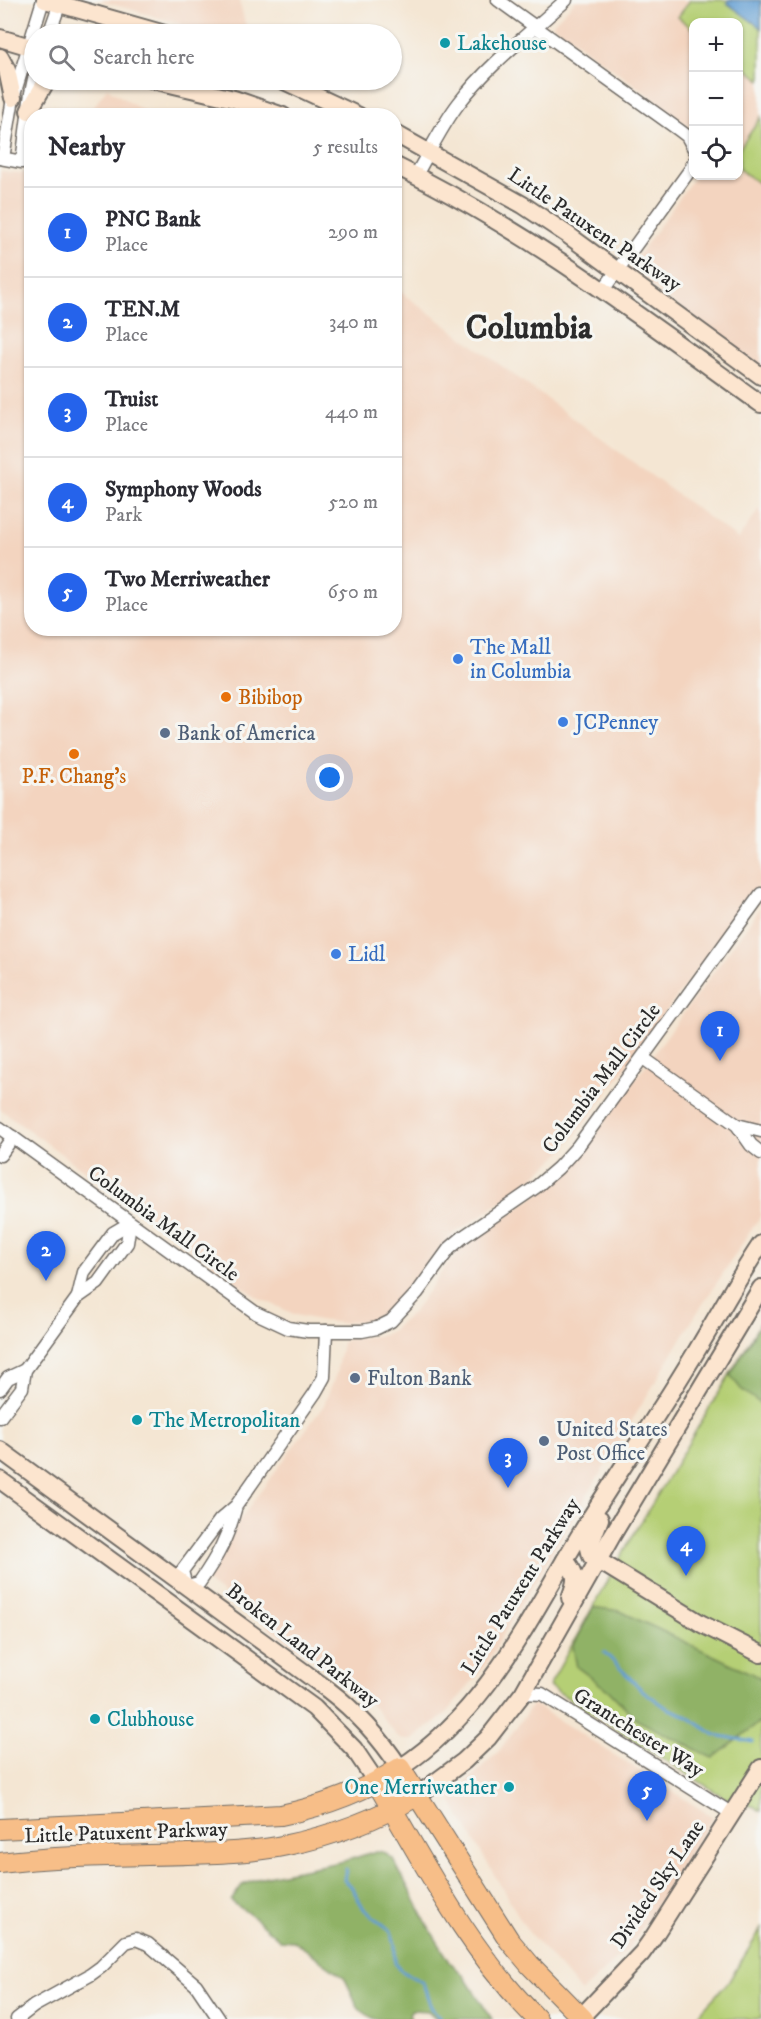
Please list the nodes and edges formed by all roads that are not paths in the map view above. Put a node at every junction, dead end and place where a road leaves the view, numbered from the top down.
1 (498, 0) edge
2 (566, 0) edge
3 (52, 1) edge
4 (42, 24) edge
5 (50, 24) edge
6 (131, 24) edge
7 (535, 27) junction
8 (0, 38) edge
9 (24, 45) edge
10 (0, 57) edge
11 (24, 67) edge
12 (32, 90) edge
13 (41, 90) edge
14 (196, 90) edge
15 (303, 90) edge
16 (13, 99) junction
17 (29, 108) edge
18 (30, 108) edge
19 (260, 108) edge
20 (342, 108) edge
21 (402, 138) edge
22 (689, 140) edge
23 (24, 145) edge
24 (430, 152) junction
25 (1, 158) edge
26 (402, 169) edge
27 (689, 171) edge
28 (416, 175) junction
29 (617, 271) junction
30 (603, 290) junction
31 (761, 376) edge
32 (761, 404) edge
33 (761, 894) edge
34 (643, 1058) junction
35 (737, 1125) junction
36 (0, 1128) edge
37 (761, 1131) edge
38 (13, 1137) junction
39 (761, 1153) edge
40 (0, 1155) edge
41 (130, 1223) junction
42 (761, 1244) edge
43 (761, 1288) edge
44 (326, 1331) junction
45 (696, 1351) junction
46 (686, 1369) junction
47 (25, 1370) junction
48 (706, 1379) junction
49 (0, 1389) edge
50 (0, 1417) edge
51 (0, 1450) edge
52 (618, 1475) junction
53 (0, 1480) edge
54 (639, 1491) junction
55 (236, 1506) junction
56 (565, 1560) junction
57 (598, 1562) junction
58 (186, 1586) junction
59 (556, 1638) junction
60 (761, 1654) edge
61 (523, 1693) junction
62 (400, 1768) junction
63 (761, 1768) edge
64 (377, 1783) junction
65 (418, 1795) junction
66 (393, 1809) junction
67 (731, 1813) junction
68 (0, 1829) edge
69 (0, 1863) edge
70 (582, 2018) edge
71 (17, 2019) edge
72 (219, 2019) edge
73 (537, 2019) edge

1 - 7 street
2 - 7 street
3 - 4 street
3 - 5 street
3 - 6 main road
7 - 22 street
7 - 24 street
8 - 9 main road
10 - 16 main road
11 - 16 street
12 - 17 street
13 - 18 main road
14 - 19 main road
15 - 20 main road
16 - 25 street
21 - 24 main road, Little Patuxent Parkway
23 - 25 street
24 - 28 street
24 - 29 main road, Little Patuxent Parkway
26 - 28 main road
27 - 29 street
28 - 30 main road
29 - 30 street
29 - 31 main road, Little Patuxent Parkway
30 - 32 main road
33 - 34 street, Columbia Mall Circle
34 - 35 street
34 - 44 street, Columbia Mall Circle
35 - 37 street
35 - 39 street
36 - 38 street, Columbia Mall Circle
38 - 40 street
38 - 41 street, Columbia Mall Circle
41 - 44 street, Columbia Mall Circle
41 - 47 street
42 - 45 main road, Little Patuxent Parkway
43 - 48 main road, Little Patuxent Parkway
44 - 55 street
45 - 46 main road, Little Patuxent Parkway
45 - 48 main road
46 - 52 main road, Little Patuxent Parkway
46 - 54 main road
47 - 49 street
47 - 50 street
48 - 54 main road, Little Patuxent Parkway
51 - 58 main road, Broken Land Parkway
52 - 56 main road, Little Patuxent Parkway
52 - 57 main road
53 - 64 main road, Broken Land Parkway
54 - 57 main road, Little Patuxent Parkway
55 - 58 street
55 - 58 street
56 - 59 main road
56 - 62 main road, Little Patuxent Parkway
57 - 59 main road, Little Patuxent Parkway
57 - 60 main road
58 - 62 main road, Broken Land Parkway
59 - 61 main road, Little Patuxent Parkway
61 - 65 main road, Little Patuxent Parkway
61 - 67 street, Grantchester Way
62 - 64 main road, Little Patuxent Parkway
62 - 65 main road, Broken Land Parkway
63 - 67 main road, Divided Sky Lane
64 - 66 main road, Broken Land Parkway
64 - 68 main road, Little Patuxent Parkway
65 - 66 main road, Little Patuxent Parkway
65 - 70 main road, Broken Land Parkway
66 - 69 main road, Little Patuxent Parkway
66 - 73 main road, Broken Land Parkway
67 - 70 main road, Divided Sky Lane
71 - 72 street

